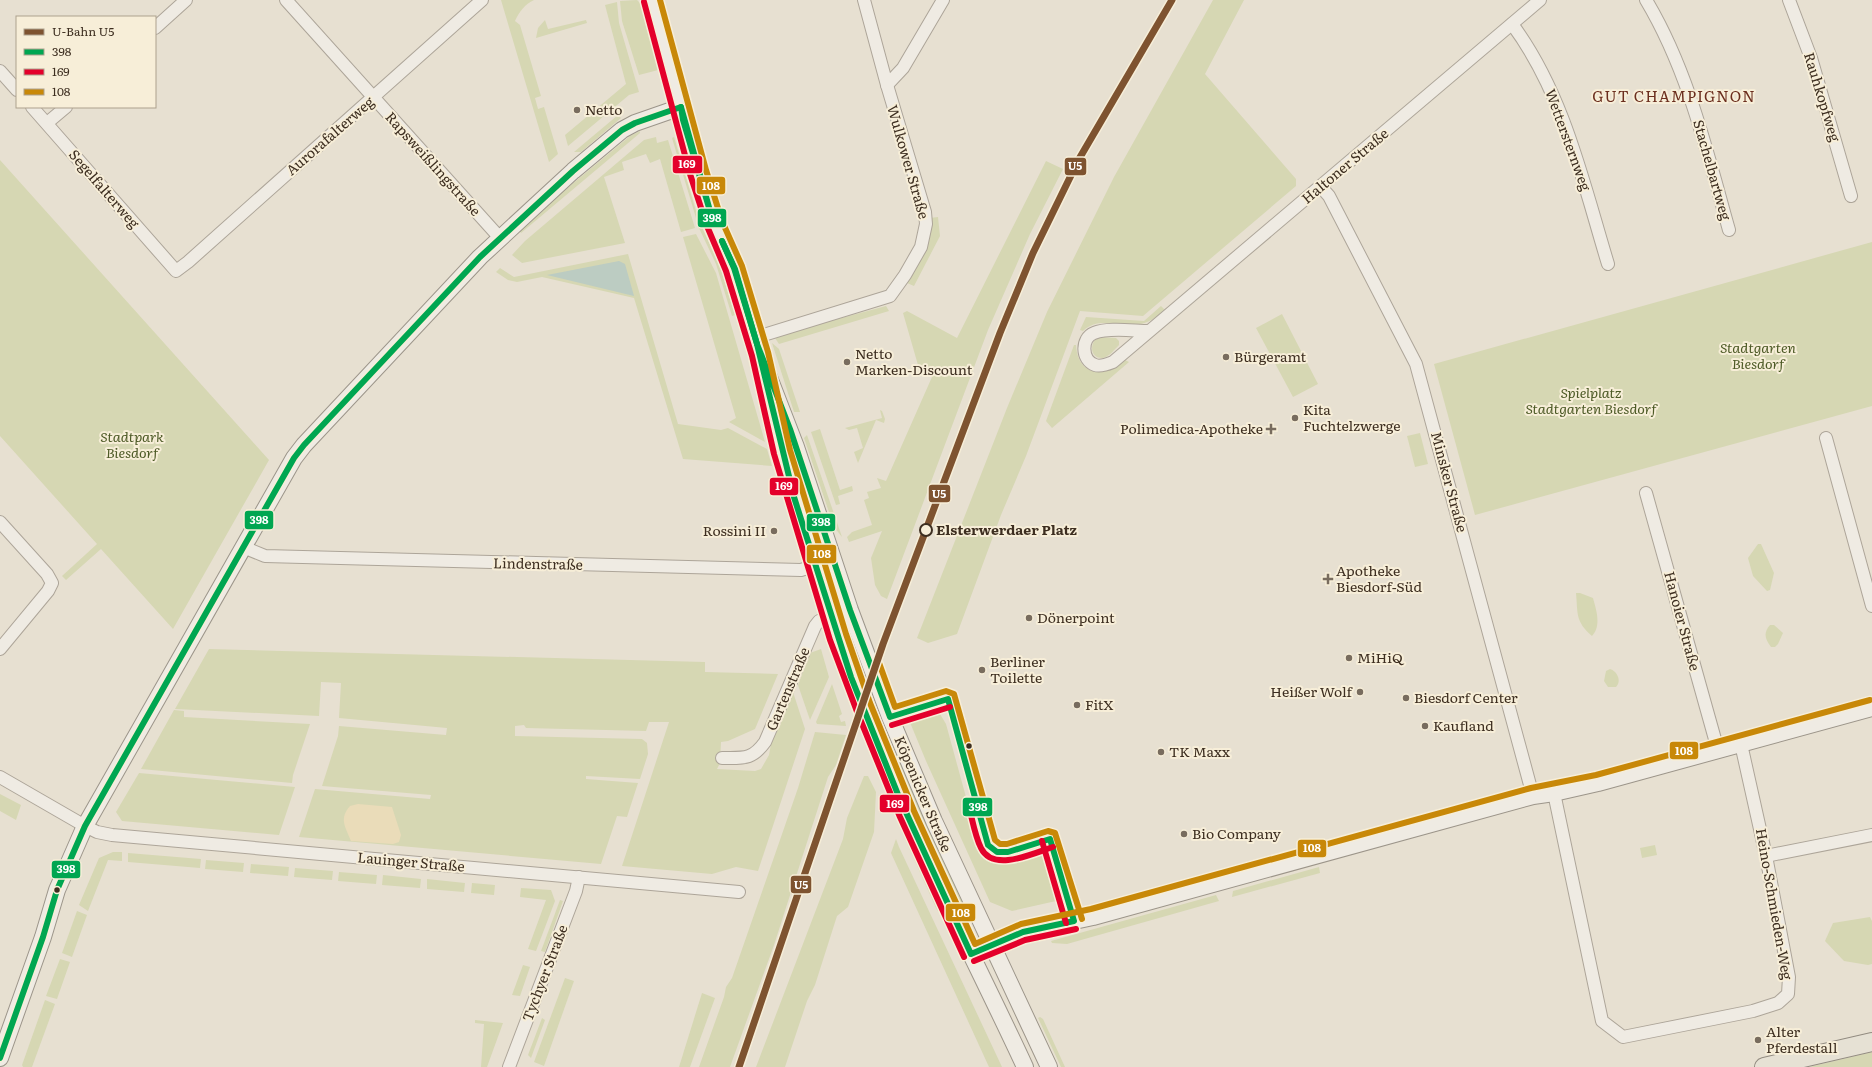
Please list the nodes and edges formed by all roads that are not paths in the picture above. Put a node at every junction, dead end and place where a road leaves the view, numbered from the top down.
1 (186, 0) edge
2 (286, 0) edge
3 (482, 0) edge
4 (652, 0) edge
5 (864, 0) edge
6 (943, 0) edge
7 (1540, 0) edge
8 (1646, 0) edge
9 (1788, 0) edge
10 (1512, 24) junction
11 (156, 27) edge
12 (0, 71) edge
13 (887, 85) junction
14 (16, 89) edge
15 (374, 98) junction
16 (681, 107) junction
17 (33, 108) edge
18 (65, 108) edge
19 (47, 123) junction
20 (1321, 187) junction
21 (1851, 196) dead end
22 (1729, 230) dead end
23 (500, 238) junction
24 (1608, 264) dead end
25 (176, 271) joint
26 (1149, 330) junction
27 (754, 338) junction
28 (760, 354) junction
29 (1826, 438) dead end
30 (1646, 493) dead end
31 (0, 522) edge
32 (243, 547) junction
33 (833, 560) junction
34 (816, 566) junction
35 (1872, 606) edge
36 (850, 610) junction
37 (831, 616) junction
38 (0, 649) edge
39 (1872, 708) edge
40 (1741, 744) junction
41 (1718, 750) junction
42 (722, 758) dead end
43 (0, 777) edge
44 (1554, 793) junction
45 (1533, 796) junction
46 (86, 826) junction
47 (1872, 835) edge
48 (1766, 856) junction
49 (579, 877) junction
50 (739, 892) dead end
51 (992, 944) junction
52 (971, 954) junction
53 (1872, 1042) edge
54 (0, 1058) edge
55 (509, 1067) edge
56 (1025, 1067) edge
57 (1049, 1067) edge
58 (1764, 1067) edge

1 - 11 street
2 - 15 street, Rapsweißlingstraße
3 - 15 street, Aurorafalterweg
4 - 16 street, Köpenicker Straße
5 - 13 street, Wulkower Straße
6 - 13 street
7 - 10 street, Haltoner Straße
8 - 22 street, Stachelbartweg
9 - 21 street, Rauhkopfweg
10 - 20 street, Haltoner Straße
10 - 24 street, Wettersternweg
12 - 14 street
13 - 27 street, Wulkower Straße
15 - 23 street, Rapsweißlingstraße
15 - 25 street, Aurorafalterweg
16 - 23 street
16 - 27 street, Köpenicker Straße
17 - 19 street, Segelfalterweg
18 - 19 street
19 - 25 street, Segelfalterweg
20 - 26 street, Haltoner Straße
20 - 45 street, Minsker Straße
23 - 32 street
26 - 26 street, Haltoner Straße
27 - 28 street, Köpenicker Straße
28 - 33 street, Köpenicker Straße
28 - 34 street, Köpenicker Straße
29 - 35 street
30 - 41 street, Hanoier Straße
31 - 38 street
32 - 34 street, Lindenstraße
32 - 46 street
33 - 34 street, Lindenstraße
33 - 36 street, Köpenicker Straße
34 - 37 street, Köpenicker Straße
36 - 37 street, Gartenstraße
36 - 51 street, Köpenicker Straße
37 - 42 street, Gartenstraße
37 - 52 street, Köpenicker Straße
39 - 40 street
40 - 41 street
40 - 48 street, Heino-Schmieden-Weg
41 - 44 street
43 - 46 street, Lauinger Straße
44 - 45 street
44 - 48 street, Heino-Schmieden-Weg
45 - 51 street
46 - 49 street, Lauinger Straße
46 - 54 street
47 - 48 street
49 - 50 street, Lauinger Straße
49 - 55 street, Tychyer Straße
51 - 52 street
51 - 57 street, Köpenicker Straße
52 - 56 street, Köpenicker Straße
53 - 58 main road

